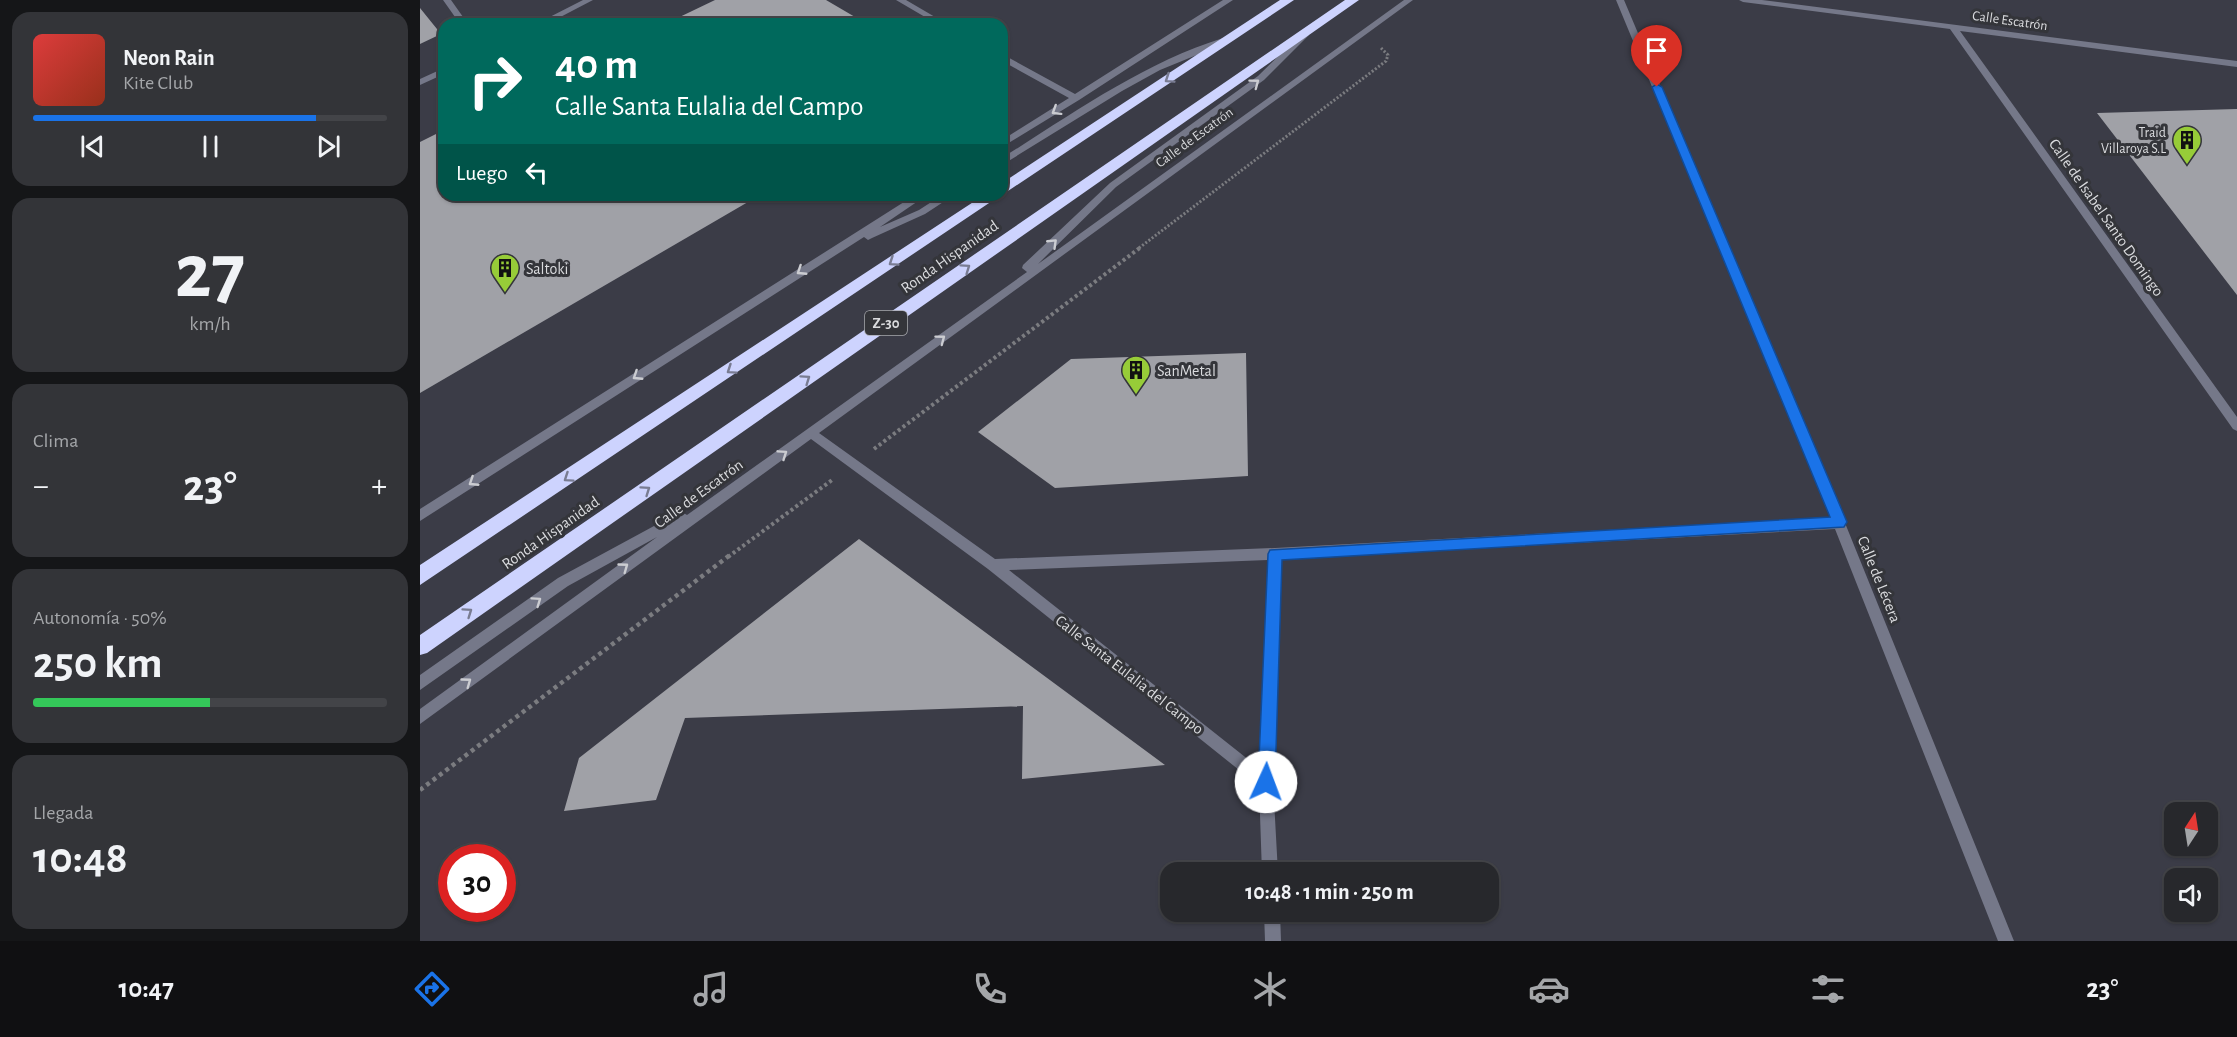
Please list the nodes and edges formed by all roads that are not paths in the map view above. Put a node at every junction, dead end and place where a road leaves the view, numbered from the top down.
1 (447, 0) edge
2 (589, 0) edge
3 (900, 0) edge
4 (1228, 0) edge
5 (1288, 0) edge
6 (1353, 0) edge
7 (1409, 0) edge
8 (1620, 0) edge
9 (1743, 0) edge
10 (460, 18) edge
11 (552, 18) edge
12 (932, 18) edge
13 (1952, 26) junction
14 (1309, 30) junction
15 (1232, 37) junction
16 (1008, 60) edge
17 (2237, 64) edge
18 (438, 73) edge
19 (420, 82) edge
20 (1076, 98) junction
21 (1008, 140) edge
22 (1008, 158) edge
23 (1008, 186) edge
24 (912, 201) edge
25 (940, 201) edge
26 (985, 201) edge
27 (830, 253) junction
28 (996, 298) junction
29 (2237, 426) edge
30 (812, 434) junction
31 (726, 492) junction
32 (420, 516) edge
33 (1839, 522) junction
34 (1275, 554) junction
35 (993, 566) junction
36 (420, 576) edge
37 (420, 646) edge
38 (420, 683) edge
39 (420, 717) edge
40 (1266, 782) junction
41 (1270, 862) edge
42 (1272, 922) edge
43 (1273, 941) edge
44 (2006, 941) edge

1 - 10 street
2 - 11 street
3 - 12 street
4 - 20 street
5 - 15 highway
6 - 14 highway, Ronda Hispanidad / Z-30
7 - 28 street, Calle de Escatrón
8 - 33 street, Calle de Lécera
9 - 13 street, Calle Escatrón
13 - 17 street, Calle Escatrón
13 - 29 street, Calle de Isabel Santo Domingo
28 -> 14 street, Calle de Escatrón
37 -> 14 highway, Ronda Hispanidad / Z-30
15 - 22 street
15 -> 23 highway
16 - 20 street
18 - 19 street
20 -> 21 street
24 - 27 street
25 - 27 street
26 -> 36 highway, Ronda Hispanidad
27 -> 32 street
30 -> 28 street, Calle de Escatrón
31 -> 30 street, Calle de Escatrón
30 - 35 street, Calle Santa Eulalia del Campo
38 -> 31 street
39 -> 31 street, Calle de Escatrón
33 - 34 street
33 - 44 street, Calle de Lécera
34 - 35 street
34 - 40 street
35 - 40 street, Calle Santa Eulalia del Campo
40 - 41 street
42 - 43 street

